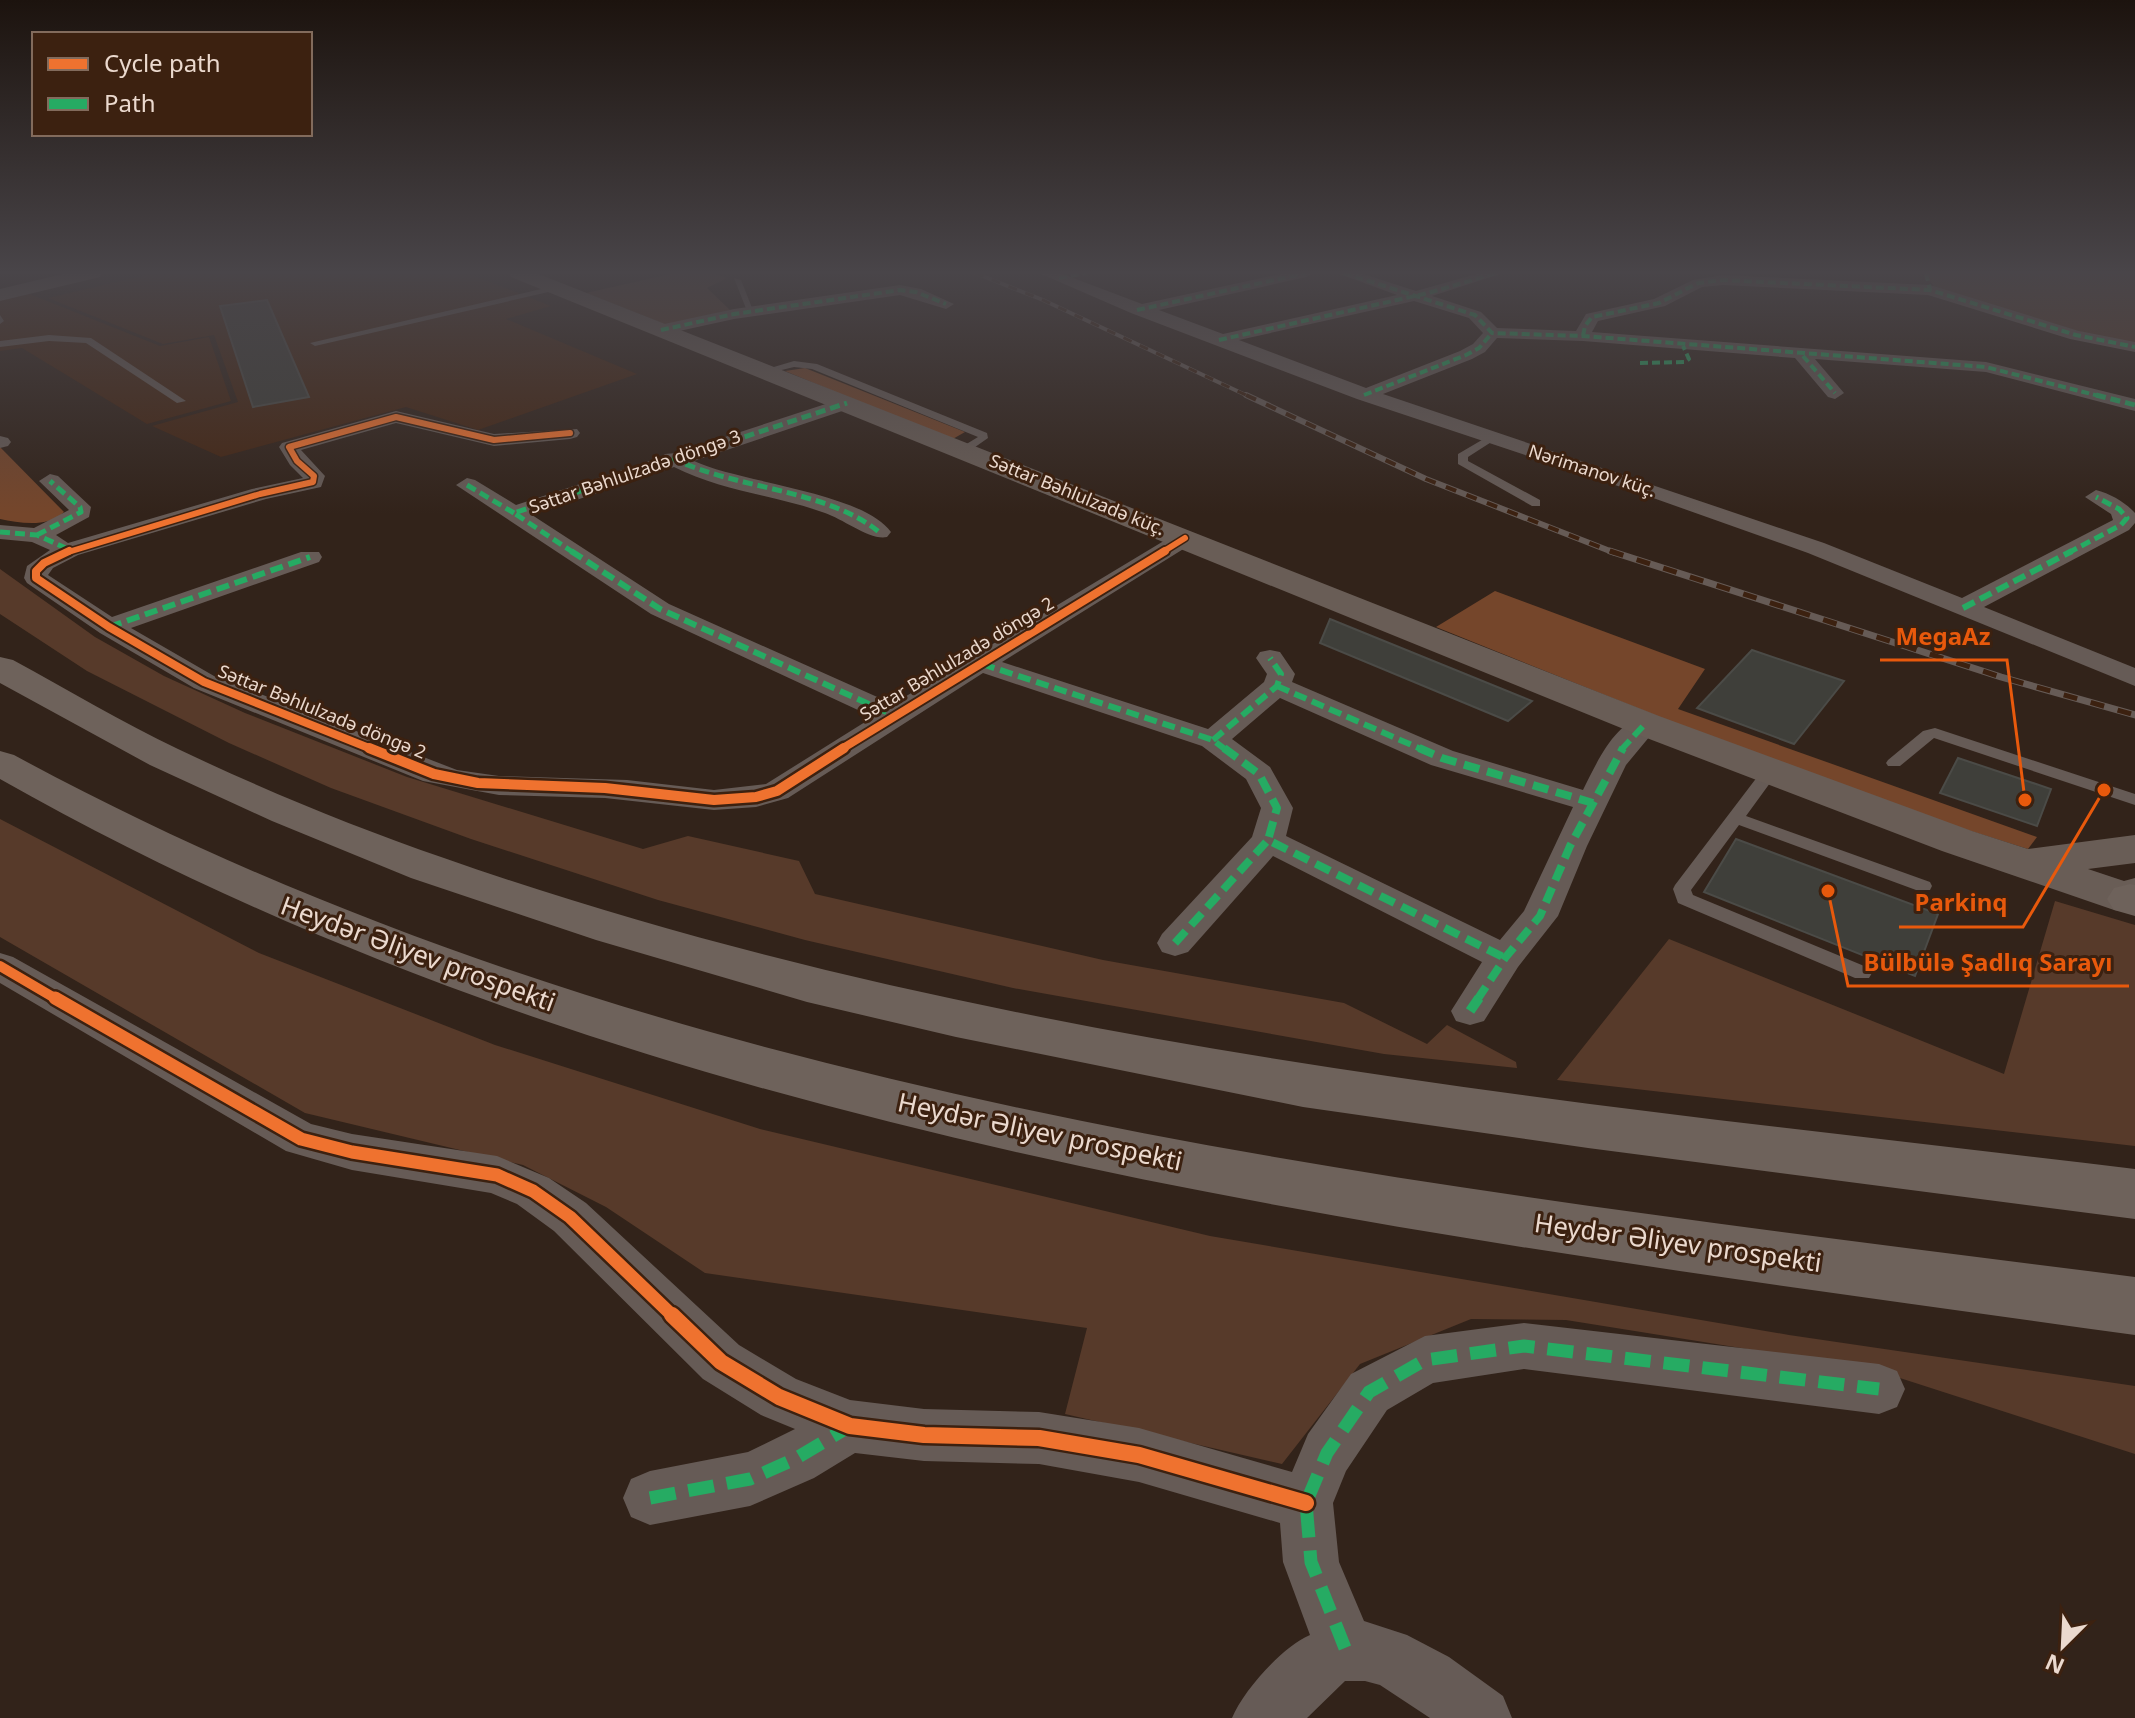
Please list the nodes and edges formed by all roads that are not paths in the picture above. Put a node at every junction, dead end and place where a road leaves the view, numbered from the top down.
1 (108, 353) edge
2 (720, 353) edge
3 (1254, 353) edge
4 (1469, 353) edge
5 (1686, 353) edge
6 (1769, 353) edge
7 (1803, 356) junction
8 (1640, 363) dead end
9 (765, 371) junction
10 (1835, 393) dead end
11 (1364, 395) junction
12 (181, 401) dead end
13 (847, 403) junction
14 (2135, 405) edge
15 (570, 433) dead end
16 (1491, 439) junction
17 (964, 450) junction
18 (672, 458) junction
19 (50, 481) dead end
20 (467, 485) dead end
21 (2096, 497) dead end
22 (1536, 503) dead end
23 (514, 513) junction
24 (0, 532) edge
25 (879, 532) dead end
26 (37, 535) junction
27 (1185, 538) junction
28 (70, 550) junction
29 (310, 557) dead end
30 (1963, 608) junction
31 (109, 627) junction
32 (982, 664) junction
33 (0, 668) edge
34 (2135, 678) edge
35 (893, 715) junction
36 (1645, 724) junction
37 (1213, 740) junction
38 (0, 763) edge
39 (1894, 763) dead end
40 (1770, 772) junction
41 (2135, 800) edge
42 (1593, 803) junction
43 (1736, 818) junction
44 (1268, 840) junction
45 (2135, 849) edge
46 (2024, 863) junction
47 (1923, 886) dead end
48 (2133, 898) edge
49 (1175, 943) dead end
50 (1505, 958) junction
51 (0, 966) edge
52 (1862, 973) dead end
53 (1470, 1011) dead end
54 (2135, 1194) edge
55 (2135, 1306) edge
56 (1879, 1389) dead end
57 (850, 1426) junction
58 (650, 1498) dead end
59 (1306, 1503) junction
60 (1345, 1648) junction
61 (1266, 1717) edge
62 (1481, 1718) edge

1 - 12 lane
2 - 9 main road, Səttar Bəhlulzadə küç.
3 - 11 street, Nərimanov küç.
4 - 11 street
5 - 8 street
6 - 7 street
7 - 10 street
7 - 14 street
9 - 13 main road, Səttar Bəhlulzadə küç.
9 - 17 lane
11 - 16 street, Nərimanov küç.
13 - 17 main road, Səttar Bəhlulzadə küç.
13 - 18 street, Səttar Bəhlulzadə döngə 3
15 - 28 street, Səttar Bəhlulzadə döngə 2
16 - 22 lane
16 - 30 street, Nərimanov küç.
17 - 27 main road, Səttar Bəhlulzadə küç.
18 - 23 street, Səttar Bəhlulzadə döngə 3
18 - 25 street
19 - 26 street
20 - 23 street
21 - 30 street
23 - 35 street, Səttar Bəhlulzadə döngə 3
24 - 26 street
26 - 28 street
27 - 32 street, Səttar Bəhlulzadə döngə 2
27 - 36 main road, Səttar Bəhlulzadə küç.
28 - 31 street, Səttar Bəhlulzadə döngə 2
29 - 31 street
30 - 34 street, Nərimanov küç.
31 - 35 street, Səttar Bəhlulzadə döngə 2
32 - 35 street, Səttar Bəhlulzadə döngə 2
32 - 37 street
33 - 54 highway
36 - 40 main road, Səttar Bəhlulzadə küç.
36 - 42 street
37 - 42 street
37 - 44 street
38 - 55 highway, Heydər Əliyev prospekti
39 - 41 lane
40 - 43 lane
40 - 46 main road, Səttar Bəhlulzadə küç.
42 - 50 street
43 - 47 lane
43 - 52 lane
44 - 49 street
44 - 50 street
45 - 46 main road
46 - 48 main road, Səttar Bəhlulzadə küç.
50 - 53 street
51 - 57 street
56 - 59 street
57 - 58 street
57 - 59 street
59 - 60 street
60 - 61 street
60 - 62 street

